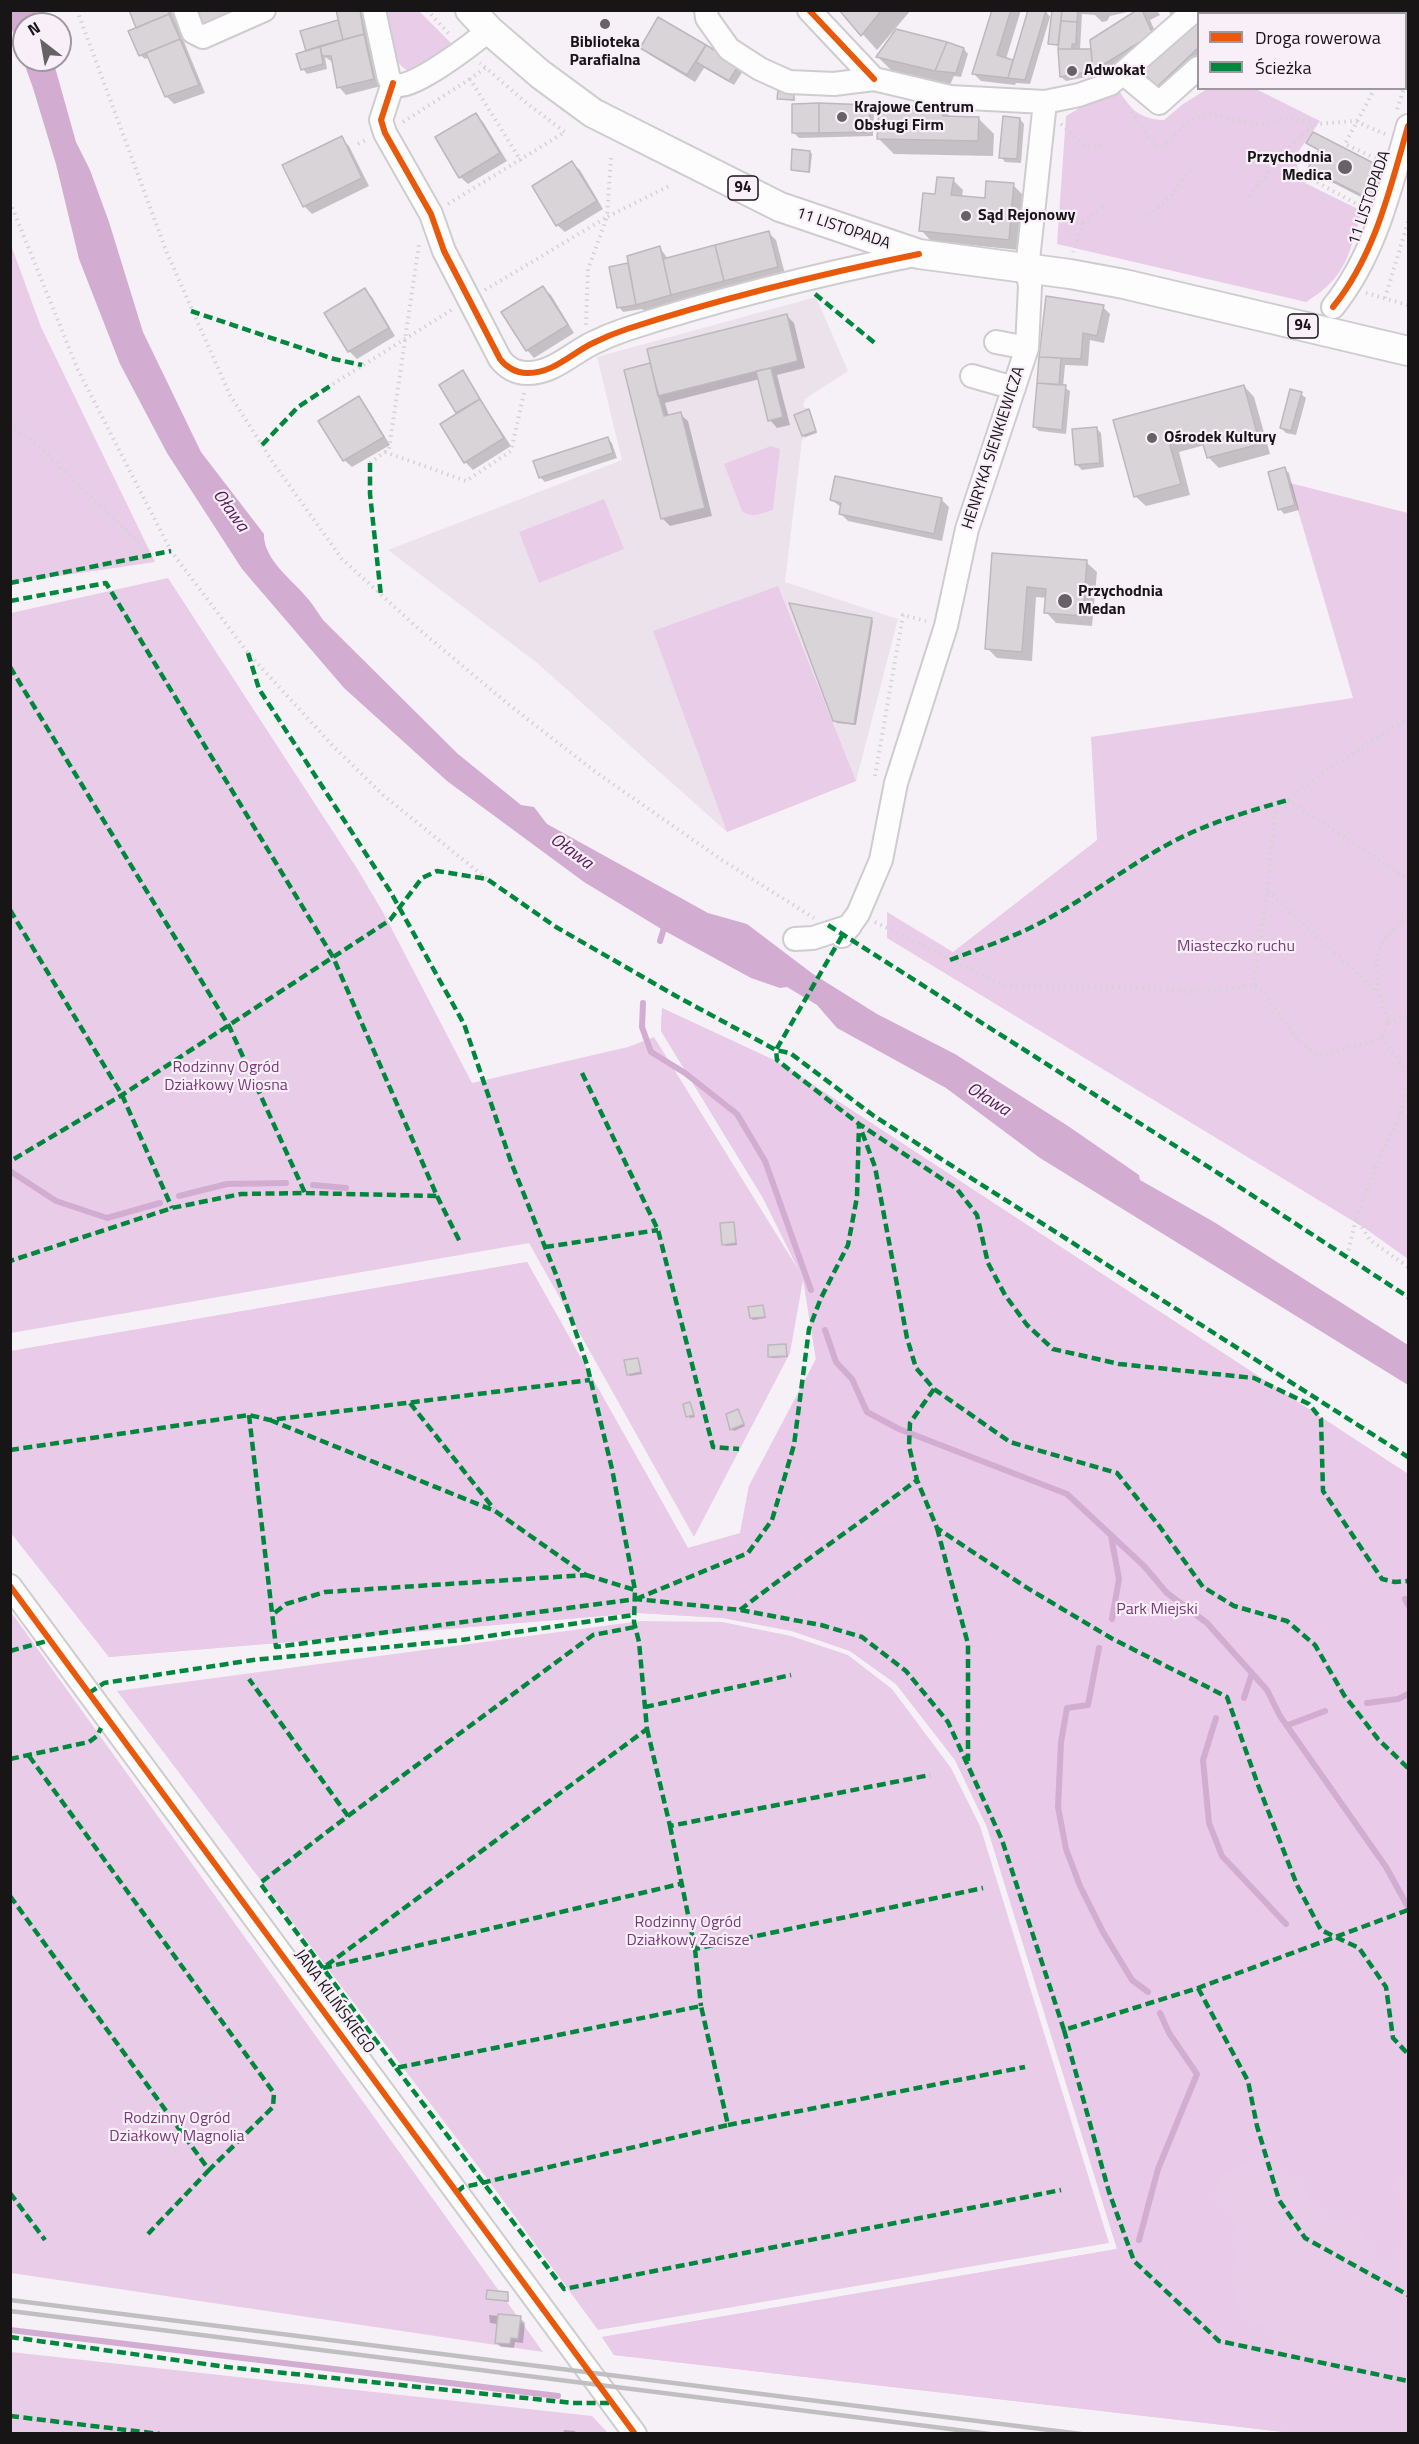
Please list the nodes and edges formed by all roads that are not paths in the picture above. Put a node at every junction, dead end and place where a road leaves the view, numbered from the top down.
1 (185, 10) edge
2 (264, 10) edge
3 (374, 10) edge
4 (809, 10) edge
5 (1195, 10) edge
6 (700, 13) edge
7 (480, 20) edge
8 (1197, 69) edge
9 (1117, 78) junction
10 (874, 79) junction
11 (393, 83) junction
12 (1045, 102) junction
13 (1408, 126) edge
14 (1396, 169) edge
15 (919, 254) junction
16 (1027, 269) junction
17 (1333, 307) dead end
18 (996, 342) dead end
19 (1027, 348) junction
20 (1408, 351) edge
21 (972, 376) dead end
22 (1014, 388) junction
23 (795, 939) dead end
24 (10, 1586) edge
25 (635, 2433) edge

1 - 2 street
3 - 11 street
4 - 10 street
5 - 9 street
6 - 10 street
7 - 11 street
7 - 15 main road, 11 LISTOPADA / 94
8 - 9 street
9 - 12 street
10 - 12 street
11 - 15 street
12 - 16 street, HENRYKA SIENKIEWICZA
13 - 14 street, 11 LISTOPADA
14 - 17 street, 11 LISTOPADA
15 - 16 main road, 11 LISTOPADA / 94
16 - 19 street, HENRYKA SIENKIEWICZA
16 - 20 main road, 11 LISTOPADA / 94
18 - 19 street
19 - 22 street, HENRYKA SIENKIEWICZA
21 - 22 street
22 - 23 street, HENRYKA SIENKIEWICZA
24 - 25 street, JANA KILIŃSKIEGO

